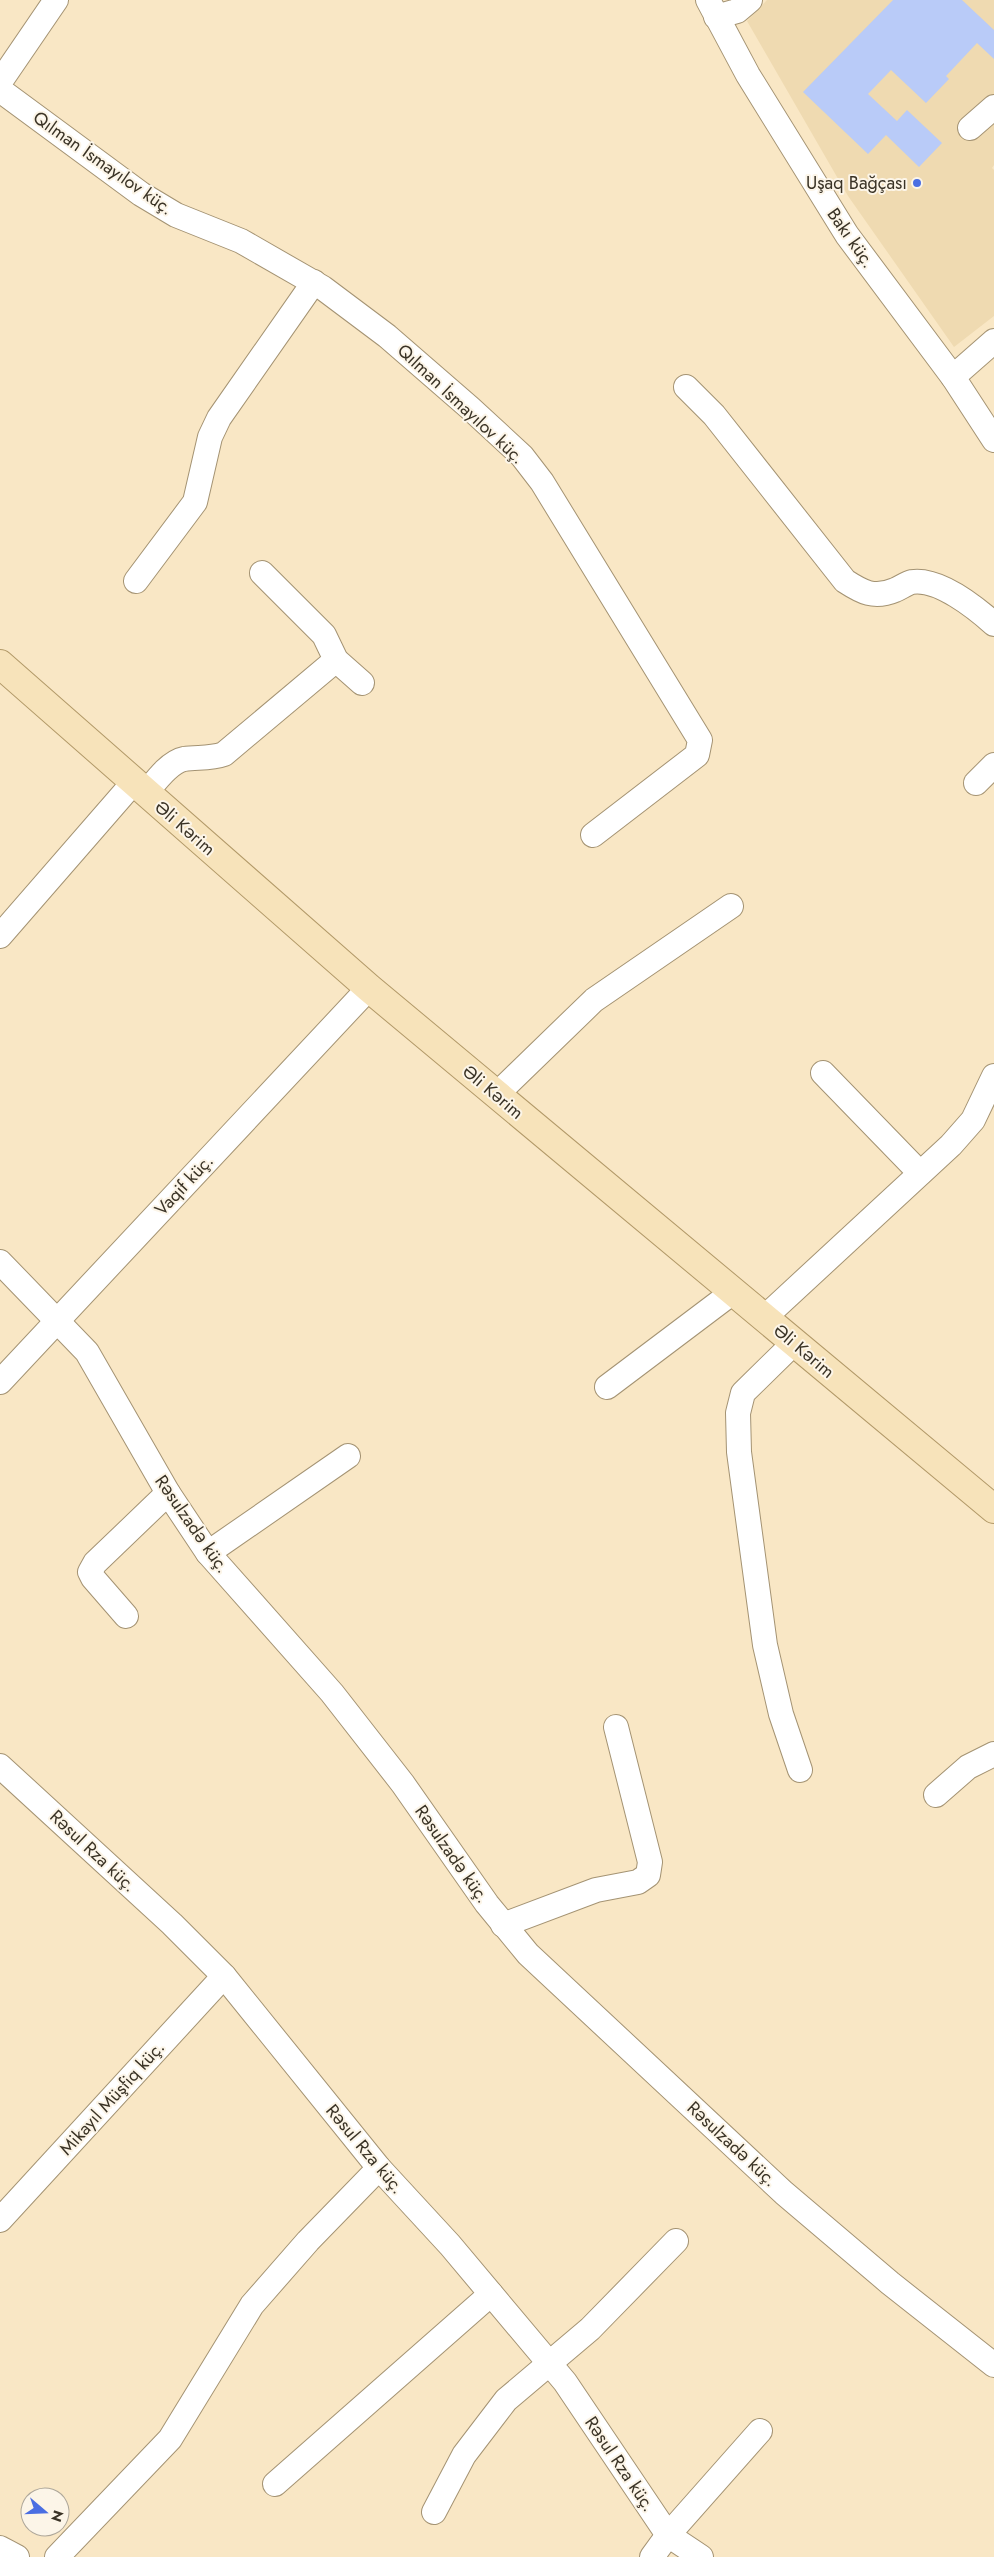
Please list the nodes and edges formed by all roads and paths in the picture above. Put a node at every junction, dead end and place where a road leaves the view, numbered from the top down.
1 (56, 0) edge
2 (750, 0) edge
3 (712, 8) edge
4 (0, 82) edge
5 (0, 90) edge
6 (994, 107) edge
7 (970, 128) dead end
8 (314, 282) junction
9 (994, 341) edge
10 (953, 377) junction
11 (686, 388) dead end
12 (994, 440) edge
13 (262, 573) dead end
14 (136, 581) dead end
15 (994, 624) edge
16 (336, 660) junction
17 (0, 664) edge
18 (362, 683) dead end
19 (994, 765) edge
20 (976, 783) dead end
21 (140, 788) junction
22 (593, 835) dead end
23 (731, 906) dead end
24 (0, 936) edge
25 (369, 988) junction
26 (823, 1073) dead end
27 (994, 1076) edge
28 (496, 1095) junction
29 (920, 1174) junction
30 (0, 1262) edge
31 (733, 1292) junction
32 (764, 1318) junction
33 (57, 1320) junction
34 (794, 1343) junction
35 (0, 1382) edge
36 (607, 1387) dead end
37 (348, 1456) dead end
38 (168, 1493) junction
39 (994, 1509) edge
40 (208, 1553) junction
41 (126, 1616) dead end
42 (616, 1727) dead end
43 (994, 1754) edge
44 (0, 1766) edge
45 (800, 1770) dead end
46 (936, 1795) dead end
47 (503, 1925) junction
48 (224, 1976) junction
49 (379, 2168) junction
50 (0, 2220) edge
51 (676, 2241) dead end
52 (491, 2294) junction
53 (548, 2362) junction
54 (994, 2365) edge
55 (760, 2431) dead end
56 (275, 2484) dead end
57 (434, 2512) dead end
58 (668, 2535) junction
59 (0, 2548) edge
60 (17, 2557) edge
61 (57, 2557) edge
62 (652, 2557) edge
63 (701, 2557) edge

1 - 4 street
2 - 3 street
3 - 10 street, Bakı küç.
5 - 8 street, Qılman İsmayılov küç.
6 - 7 street
8 - 14 street
8 - 22 street, Qılman İsmayılov küç.
9 - 10 street
10 - 12 street, Bakı küç.
11 - 15 street
13 - 16 street
16 - 18 street
16 - 21 street
17 - 21 main road, Əli Kərim
19 - 20 street
21 - 24 street
21 - 25 main road, Əli Kərim
23 - 28 street
25 - 28 main road, Əli Kərim
25 - 33 street, Vaqif küç.
26 - 29 street
27 - 29 street
28 - 31 main road, Əli Kərim
29 - 32 street
30 - 33 street, Rəsulzadə küç.
31 - 32 main road, Əli Kərim
31 - 36 street
32 - 34 main road, Əli Kərim
33 - 35 street, Vaqif küç.
33 - 38 street, Rəsulzadə küç.
34 - 39 main road, Əli Kərim
34 - 45 street
37 - 40 street
38 - 40 street, Rəsulzadə küç.
38 - 41 street
40 - 47 street, Rəsulzadə küç.
42 - 47 street
43 - 46 street
44 - 48 street, Rəsul Rza küç.
47 - 54 street, Rəsulzadə küç.
48 - 49 street, Rəsul Rza küç.
48 - 50 street, Mikayıl Müşfiq küç.
49 - 52 street, Rəsul Rza küç.
49 - 61 street
51 - 53 street
52 - 53 street, Rəsul Rza küç.
52 - 56 street
53 - 57 street
53 - 58 street, Rəsul Rza küç.
55 - 58 street
58 - 62 street
58 - 63 street, Rəsul Rza küç.
59 - 60 street

